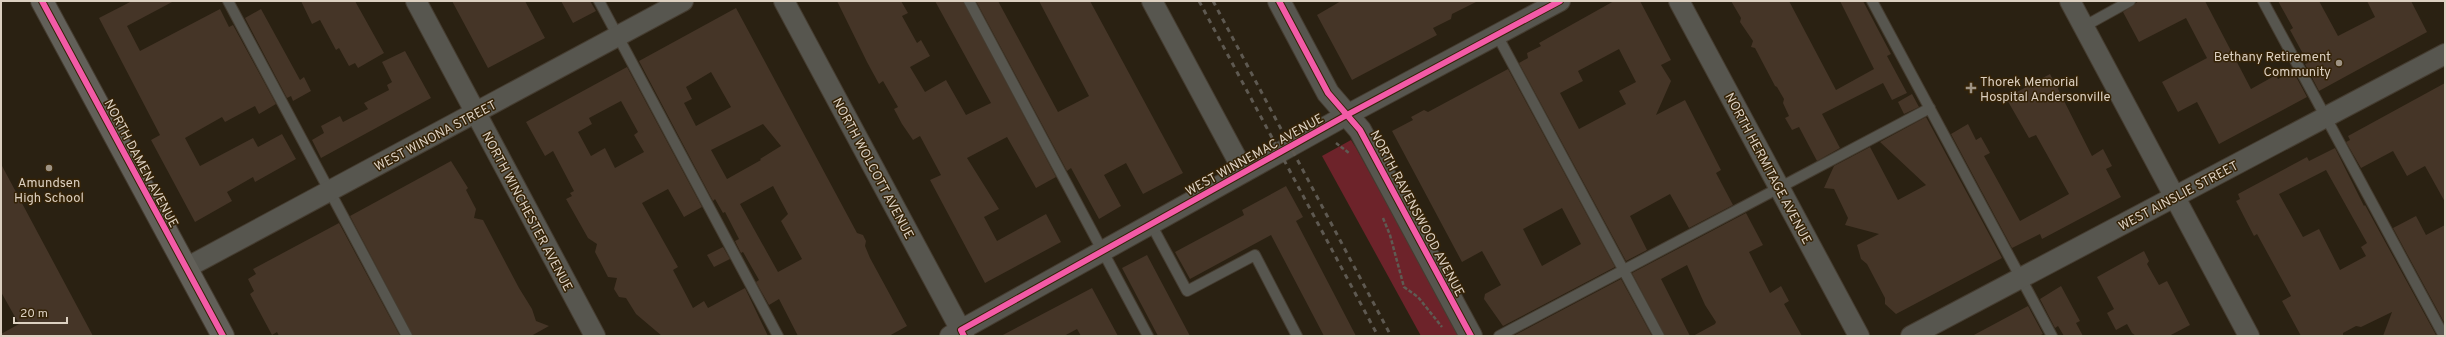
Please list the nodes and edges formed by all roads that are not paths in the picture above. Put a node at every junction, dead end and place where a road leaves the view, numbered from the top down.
1 (42, 1) edge
2 (228, 1) edge
3 (416, 1) edge
4 (599, 1) edge
5 (683, 1) edge
6 (784, 1) edge
7 (969, 1) edge
8 (1152, 1) edge
9 (1279, 1) edge
10 (1560, 1) edge
11 (1679, 1) edge
12 (1872, 1) edge
13 (2070, 1) edge
14 (2130, 1) edge
15 (2262, 1) edge
16 (2083, 26) junction
17 (1497, 35) junction
18 (618, 36) junction
19 (2445, 54) edge
20 (1930, 108) junction
21 (476, 113) junction
22 (1345, 116) junction
23 (2326, 117) junction
24 (1244, 172) junction
25 (1780, 188) junction
26 (330, 191) junction
27 (2174, 197) junction
28 (1151, 224) junction
29 (1102, 251) junction
30 (186, 268) junction
31 (1624, 271) junction
32 (2020, 278) junction
33 (958, 334) edge
34 (223, 336) edge
35 (407, 336) edge
36 (595, 336) edge
37 (778, 336) edge
38 (1148, 336) edge
39 (1297, 336) edge
40 (1472, 336) edge
41 (1499, 336) edge
42 (1660, 336) edge
43 (1859, 336) edge
44 (1911, 336) edge
45 (2052, 336) edge
46 (2249, 336) edge
47 (2444, 336) edge

1 - 30 main road, NORTH DAMEN AVENUE
2 - 26 lane
3 - 21 street, NORTH WINCHESTER AVENUE
4 - 18 lane
5 - 18 street, WEST WINONA STREET
6 - 33 street, NORTH WOLCOTT AVENUE
7 - 29 lane
8 - 24 street
9 - 22 street, NORTH RAVENSWOOD AVENUE
10 - 17 street, WEST WINNEMAC AVENUE
11 - 25 street, NORTH HERMITAGE AVENUE
12 - 20 lane
13 - 16 street
14 - 16 lane
15 - 23 lane
16 - 27 street
17 - 22 street, WEST WINNEMAC AVENUE
17 - 31 lane
18 - 21 street, WEST WINONA STREET
18 - 37 lane
19 - 23 street, WEST AINSLIE STREET
20 - 25 lane
20 - 32 lane
21 - 26 street, WEST WINONA STREET
21 - 36 street, NORTH WINCHESTER AVENUE
22 - 24 street, WEST WINNEMAC AVENUE
22 - 40 street, NORTH RAVENSWOOD AVENUE
23 - 27 street, WEST AINSLIE STREET
23 - 47 lane
24 - 28 street, WEST WINNEMAC AVENUE
25 - 31 lane
25 - 43 street, NORTH HERMITAGE AVENUE
26 - 30 street, WEST WINONA STREET
26 - 35 lane
27 - 32 street, WEST AINSLIE STREET
27 - 46 street
28 - 29 street, WEST WINNEMAC AVENUE
28 - 39 lane
29 - 33 street, WEST WINNEMAC AVENUE
29 - 38 lane
30 - 34 main road, NORTH DAMEN AVENUE
31 - 41 lane
31 - 42 lane
32 - 44 street, WEST AINSLIE STREET
32 - 45 lane

